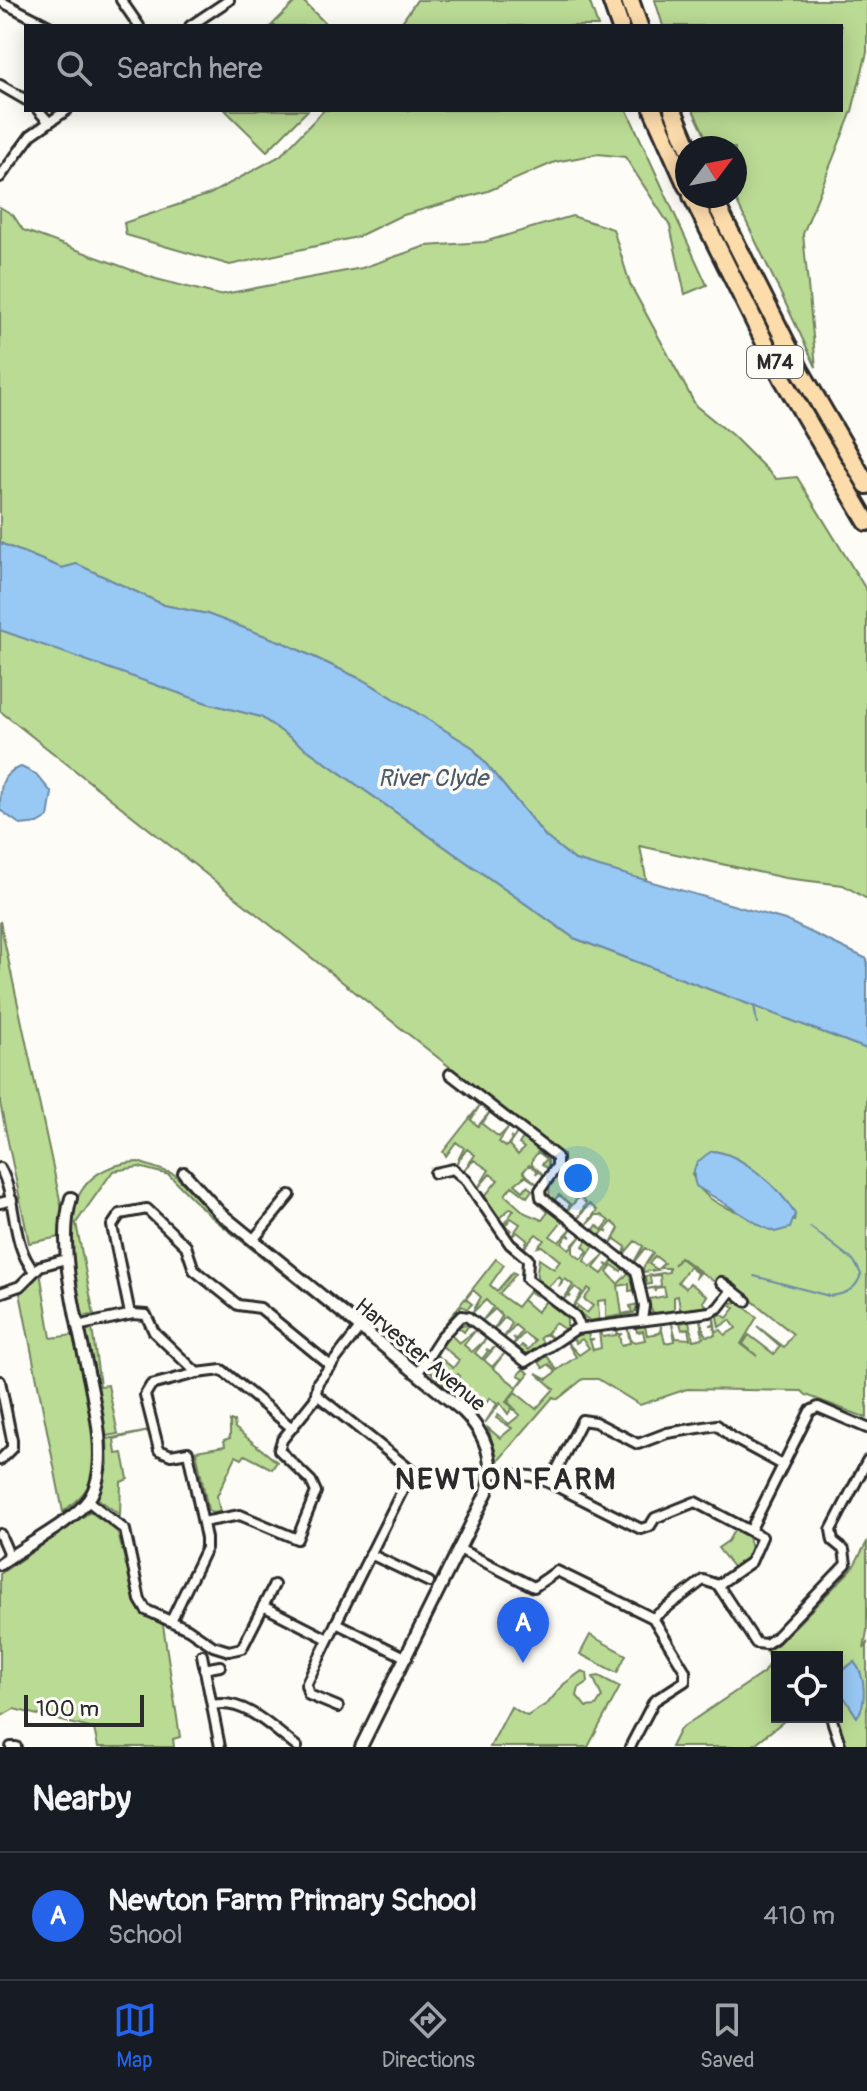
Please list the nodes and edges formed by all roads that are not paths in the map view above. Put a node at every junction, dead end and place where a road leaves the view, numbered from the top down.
1 (121, 0) edge
2 (611, 0) edge
3 (633, 0) edge
4 (0, 1) edge
5 (223, 2) edge
6 (45, 24) edge
7 (138, 24) edge
8 (193, 24) edge
9 (619, 24) edge
10 (640, 24) edge
11 (0, 85) edge
12 (24, 99) edge
13 (40, 112) edge
14 (64, 112) edge
15 (654, 112) edge
16 (674, 112) edge
17 (49, 122) junction
18 (684, 136) edge
19 (675, 159) edge
20 (0, 177) edge
21 (698, 208) edge
22 (718, 208) edge
23 (867, 485) edge
24 (867, 522) edge
25 (450, 1074) dead end
26 (0, 1168) edge
27 (184, 1173) dead end
28 (435, 1173) dead end
29 (290, 1195) dead end
30 (71, 1198) dead end
31 (12, 1200) junction
32 (0, 1203) edge
33 (253, 1240) junction
34 (66, 1259) junction
35 (34, 1271) junction
36 (721, 1282) dead end
37 (732, 1290) junction
38 (0, 1293) edge
39 (746, 1301) dead end
40 (130, 1314) junction
41 (642, 1320) junction
42 (77, 1326) junction
43 (360, 1328) junction
44 (581, 1328) junction
45 (331, 1366) junction
46 (197, 1373) junction
47 (417, 1374) junction
48 (0, 1381) edge
49 (317, 1395) junction
50 (292, 1428) junction
51 (867, 1428) edge
52 (0, 1460) edge
53 (867, 1461) edge
54 (781, 1464) junction
55 (492, 1473) junction
56 (550, 1483) junction
57 (88, 1501) junction
58 (203, 1522) junction
59 (750, 1531) junction
60 (0, 1534) edge
61 (461, 1550) junction
62 (370, 1554) junction
63 (10, 1557) junction
64 (0, 1564) edge
65 (429, 1582) dead end
66 (274, 1585) dead end
67 (718, 1585) junction
68 (263, 1606) junction
69 (653, 1618) junction
70 (171, 1621) junction
71 (336, 1623) junction
72 (328, 1639) junction
73 (202, 1655) dead end
74 (407, 1658) junction
75 (220, 1666) dead end
76 (204, 1669) junction
77 (213, 1705) junction
78 (338, 1707) dead end
79 (833, 1723) edge
80 (220, 1747) edge
81 (297, 1747) edge
82 (361, 1747) edge
83 (630, 1747) edge
84 (841, 1747) edge

1 - 7 street
2 - 9 highway
3 - 10 highway
4 - 6 street
5 - 8 street
11 - 12 street
13 - 17 street
14 - 17 street
15 - 19 highway
16 - 18 highway
17 - 20 street
21 - 24 highway, M74
22 - 23 highway, M74
25 - 41 street
26 - 31 street
27 - 33 street, Harvester Avenue
28 - 44 street
29 - 33 street
30 - 34 street
31 - 32 street
31 - 35 street
33 - 43 street, Harvester Avenue
34 - 35 street
34 - 42 street
35 - 38 street
36 - 37 street
37 - 39 street
37 - 41 street
40 - 42 street
40 - 45 street
40 - 46 street
41 - 44 street
42 - 57 street
43 - 45 street
43 - 47 street, Harvester Avenue
44 - 47 street
45 - 49 street
46 - 50 street
46 - 58 street
47 - 55 street, Harvester Avenue
48 - 52 street
49 - 50 street
49 - 62 street
50 - 58 street
51 - 54 street
53 - 67 street
54 - 56 street
54 - 59 street
55 - 56 street
55 - 61 street
56 - 59 street
57 - 63 street
57 - 70 street
58 - 70 street
59 - 67 street
60 - 63 street
61 - 69 street
61 - 74 street
62 - 65 street
62 - 71 street
63 - 64 street
66 - 68 street
67 - 69 street
68 - 70 street
68 - 72 street
69 - 83 street
71 - 72 street
71 - 74 street
72 - 78 street
73 - 76 street
74 - 82 street
75 - 76 street
76 - 77 street
77 - 80 street
77 - 81 street
79 - 84 street

